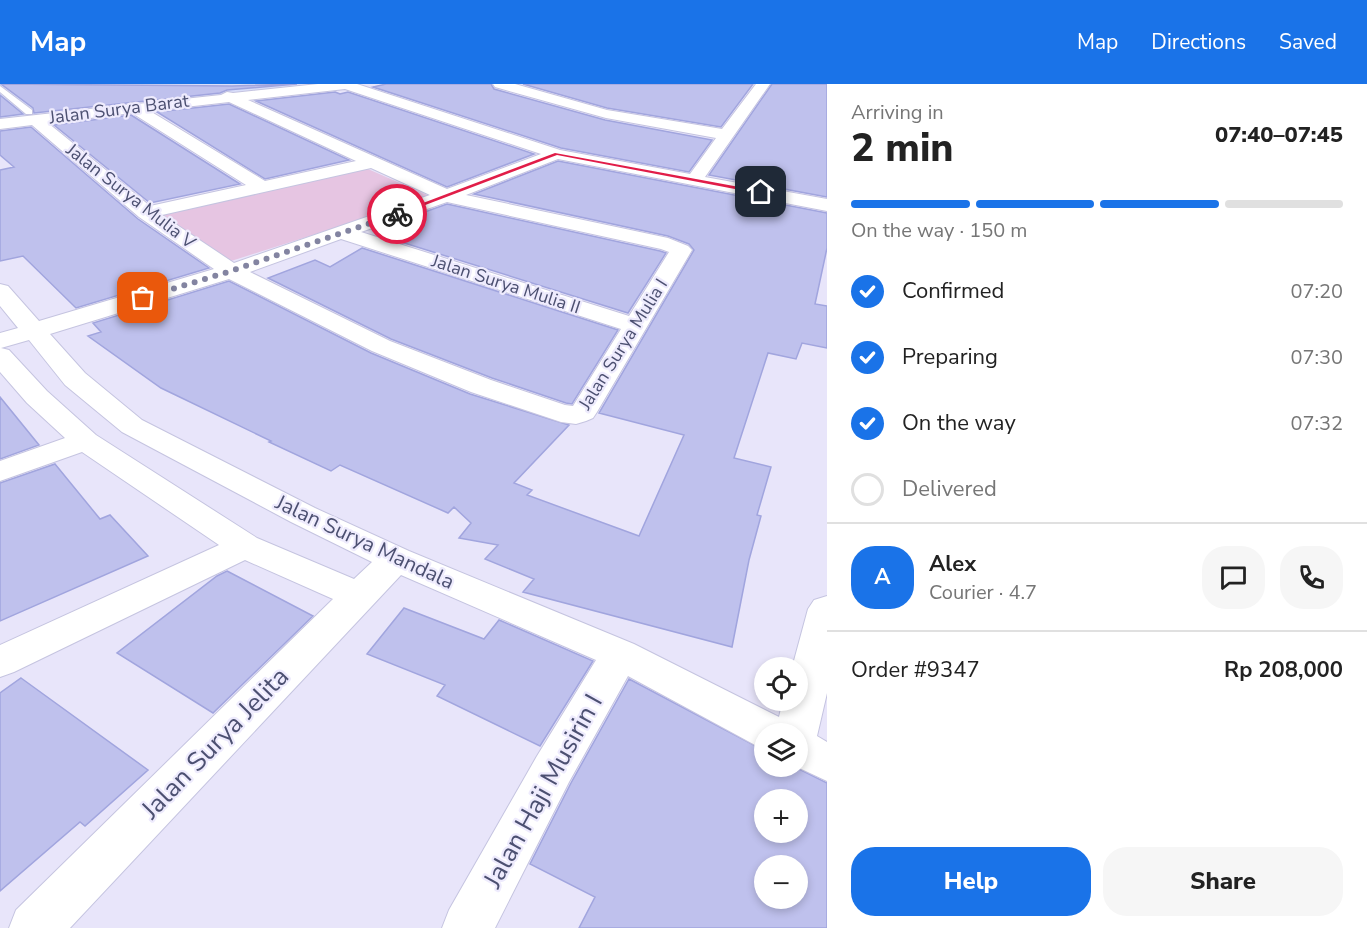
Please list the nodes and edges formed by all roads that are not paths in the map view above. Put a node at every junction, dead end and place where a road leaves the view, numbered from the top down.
1 (346, 84) edge
2 (500, 84) edge
3 (764, 84) edge
4 (0, 88) edge
5 (226, 96) junction
6 (132, 107) junction
7 (32, 115) junction
8 (0, 124) edge
9 (728, 135) junction
10 (557, 154) junction
11 (370, 163) junction
12 (694, 180) junction
13 (262, 187) junction
14 (446, 196) junction
15 (827, 205) edge
16 (146, 213) junction
17 (342, 233) junction
18 (231, 271) junction
19 (0, 291) edge
20 (636, 326) junction
21 (33, 333) junction
22 (0, 341) edge
23 (0, 356) edge
24 (85, 441) junction
25 (0, 472) edge
26 (245, 546) junction
27 (396, 559) junction
28 (359, 596) junction
29 (827, 609) edge
30 (620, 654) junction
31 (0, 662) edge
32 (799, 723) edge
33 (754, 725) edge
34 (808, 753) edge
35 (827, 764) edge
36 (35, 928) edge
37 (468, 928) edge

1 - 5 street, Jalan Surya Barat
1 - 10 street
2 - 9 street
3 - 9 street
4 - 7 lane
5 - 6 street, Jalan Surya Barat
5 - 11 street
6 - 7 street, Jalan Surya Barat
6 - 13 street
7 - 8 street, Jalan Surya Barat
7 - 16 street, Jalan Surya Mulia V
9 - 12 street
10 - 12 street
10 - 14 street
11 - 13 street
11 - 14 street
12 - 15 street
13 - 16 street
14 - 17 street
14 - 20 street, Jalan Surya Mulia I
16 - 18 street, Jalan Surya Mulia V
17 - 18 street
17 - 20 street, Jalan Surya Mulia II
18 - 20 street, Jalan Surya Mulia I
18 - 21 street
19 - 21 street, Jalan Surya Mandala
21 - 22 street
21 - 27 street, Jalan Surya Mandala
23 - 24 street
24 - 25 street
24 - 26 street
26 - 28 street
26 - 31 street
27 - 28 street, Jalan Surya Jelita
27 - 30 street, Jalan Surya Mandala
28 - 36 street, Jalan Surya Jelita
29 - 32 street
30 - 33 street, Jalan Surya Mandala
30 - 37 street, Jalan Haji Musirin I
34 - 35 street

